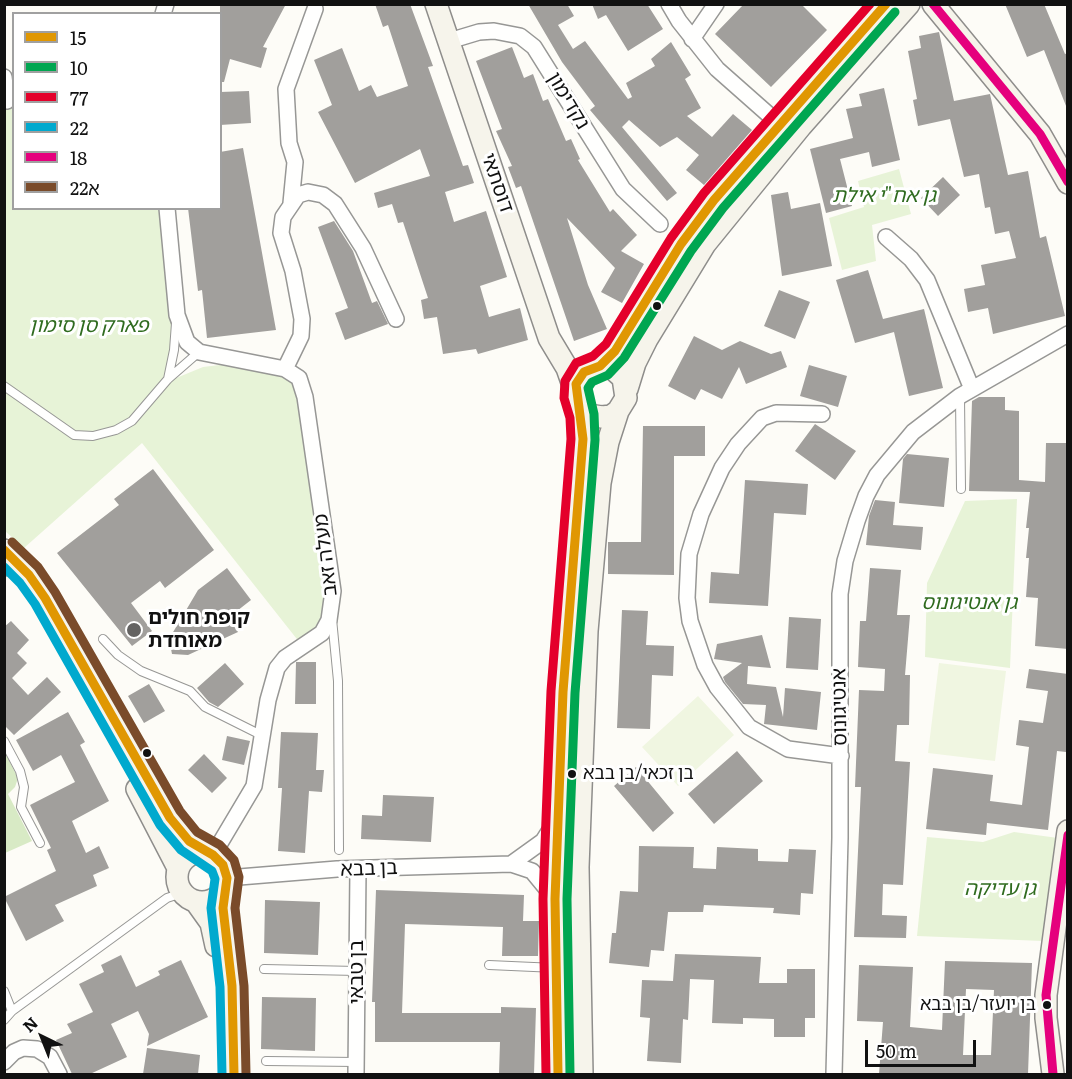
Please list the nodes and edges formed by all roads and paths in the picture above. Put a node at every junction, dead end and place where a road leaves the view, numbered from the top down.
1 (436, 4) edge
2 (669, 4) edge
3 (716, 4) edge
4 (886, 4) edge
5 (909, 4) edge
6 (933, 4) edge
7 (315, 9) dead end
8 (692, 39) junction
9 (449, 41) junction
10 (4, 77) edge
11 (7, 101) dead end
12 (786, 130) junction
13 (1068, 183) edge
14 (291, 203) junction
15 (166, 210) edge
16 (660, 224) dead end
17 (886, 237) dead end
18 (177, 315) junction
19 (396, 319) dead end
20 (1068, 334) edge
21 (199, 352) junction
22 (563, 360) junction
23 (594, 368) junction
24 (285, 369) junction
25 (168, 379) junction
26 (4, 386) edge
27 (627, 389) junction
28 (966, 392) junction
29 (576, 397) junction
30 (618, 411) junction
31 (822, 414) dead end
32 (961, 489) dead end
33 (4, 550) edge
34 (5, 568) edge
35 (331, 612) junction
36 (103, 639) dead end
37 (263, 736) junction
38 (4, 741) edge
39 (841, 756) junction
40 (558, 819) junction
41 (1068, 831) edge
42 (40, 843) dead end
43 (339, 850) dead end
44 (209, 854) junction
45 (511, 864) junction
46 (178, 868) junction
47 (358, 869) junction
48 (225, 884) junction
49 (189, 897) junction
50 (555, 899) junction
51 (489, 965) dead end
52 (557, 968) junction
53 (264, 969) dead end
54 (357, 971) junction
55 (4, 991) edge
56 (12, 1011) junction
57 (4, 1020) edge
58 (266, 1061) dead end
59 (4, 1062) edge
60 (356, 1068) edge
61 (59, 1074) edge
62 (221, 1074) edge
63 (234, 1074) edge
64 (558, 1074) edge
65 (582, 1074) edge
66 (834, 1074) edge
67 (1053, 1074) edge

1 - 9 street, דוסתאי
2 - 8 street
3 - 8 street
4 - 12 street
5 - 12 street
6 - 13 street
7 - 14 street
8 - 12 street
9 - 16 street, נקדימון
9 - 22 street, דוסתאי
10 - 11 street
12 - 23 street
12 - 27 street
14 - 19 street
14 - 24 street
15 - 18 street
17 - 28 street
18 - 21 street
18 - 25 lane
20 - 28 street, אנטיגונוס
21 - 24 street
21 - 25 lane
22 - 23 street
22 - 29 street, דוסתאי
23 - 27 street
23 - 29 street
24 - 35 street, מעלה זאב
25 - 26 lane
27 - 30 street
28 - 32 lane
28 - 39 street, אנטיגונוס
29 - 30 street
29 - 40 street, דוסתאי
30 - 65 street
31 - 39 street
33 - 44 street
34 - 46 street
35 - 37 street, מעלה זאב
35 - 43 lane
36 - 37 lane
37 - 44 street, מעלה זאב
38 - 42 lane
39 - 66 street, אנטיגונוס
40 - 45 street
40 - 50 street, דוסתאי
41 - 67 street
44 - 46 street
44 - 48 street
45 - 47 street, בן בבא
45 - 50 street, בן בבא
46 - 49 street
47 - 48 street, בן בבא
47 - 54 street, בן טבאי
48 - 49 street
48 - 63 street
49 - 56 lane
49 - 62 street
50 - 52 street, דוסתאי
51 - 52 lane
52 - 64 street, דוסתאי
53 - 54 lane
54 - 60 street, בן טבאי
55 - 56 lane
56 - 57 lane
58 - 60 lane
59 - 61 street

